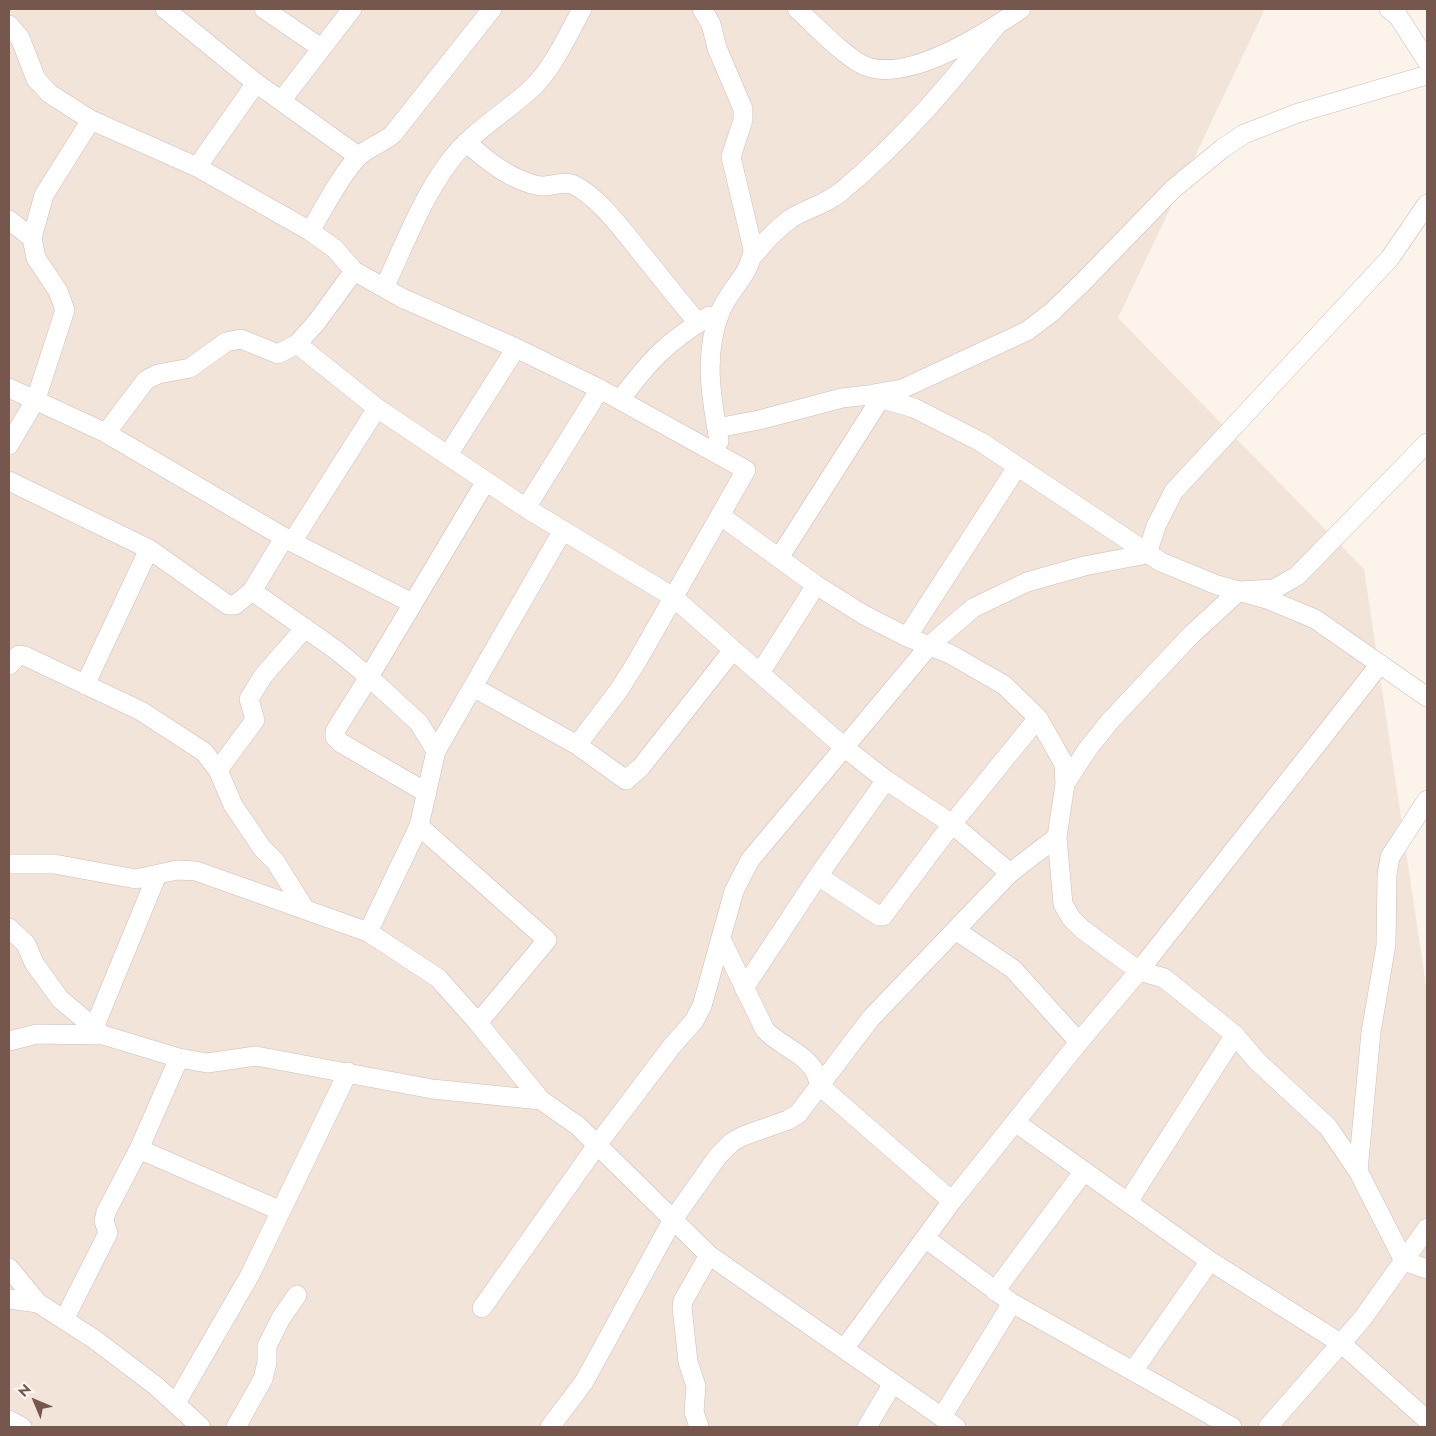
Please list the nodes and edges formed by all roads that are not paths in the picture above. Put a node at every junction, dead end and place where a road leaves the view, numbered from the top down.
1 (165, 9) edge
2 (264, 9) edge
3 (352, 9) edge
4 (492, 9) edge
5 (582, 9) edge
6 (702, 9) edge
7 (797, 9) edge
8 (1021, 9) edge
9 (1394, 11) edge
10 (9, 25) edge
11 (996, 26) junction
12 (322, 48) junction
13 (1427, 61) edge
14 (1427, 75) edge
15 (256, 83) junction
16 (281, 101) junction
17 (91, 120) junction
18 (466, 142) junction
19 (358, 156) junction
20 (197, 167) junction
21 (1427, 204) edge
22 (9, 220) edge
23 (310, 231) junction
24 (32, 238) junction
25 (752, 257) junction
26 (354, 271) junction
27 (384, 288) junction
28 (722, 309) junction
29 (698, 323) junction
30 (297, 344) junction
31 (516, 348) junction
32 (9, 388) edge
33 (600, 389) junction
34 (875, 396) junction
35 (36, 399) junction
36 (620, 400) junction
37 (377, 408) junction
38 (717, 428) junction
39 (106, 434) junction
40 (1427, 443) edge
41 (9, 445) edge
42 (448, 455) junction
43 (722, 457) junction
44 (1017, 467) junction
45 (486, 481) junction
46 (10, 485) edge
47 (526, 508) junction
48 (721, 516) junction
49 (563, 530) junction
50 (288, 540) junction
51 (149, 549) junction
52 (1147, 554) junction
53 (778, 558) junction
54 (816, 585) junction
55 (252, 591) junction
56 (1239, 591) junction
57 (673, 597) junction
58 (412, 603) junction
59 (305, 628) junction
60 (907, 637) junction
61 (929, 646) junction
62 (733, 650) junction
63 (1380, 664) junction
64 (9, 665) edge
65 (760, 673) junction
66 (369, 677) junction
67 (85, 685) junction
68 (473, 687) junction
69 (1427, 697) edge
70 (1038, 718) junction
71 (577, 746) junction
72 (845, 748) junction
73 (436, 751) junction
74 (218, 770) junction
75 (886, 780) junction
76 (1065, 784) junction
77 (427, 793) junction
78 (1427, 800) edge
79 (952, 824) junction
80 (419, 826) junction
81 (1057, 837) junction
82 (9, 864) edge
83 (1010, 873) junction
84 (158, 874) junction
85 (818, 876) junction
86 (305, 910) junction
87 (9, 928) edge
88 (957, 931) junction
89 (368, 932) junction
90 (721, 938) junction
91 (1139, 972) junction
92 (744, 988) junction
93 (478, 1023) junction
94 (98, 1032) junction
95 (1234, 1035) junction
96 (9, 1041) edge
97 (1079, 1042) junction
98 (179, 1058) junction
99 (348, 1072) junction
100 (819, 1085) junction
101 (541, 1100) junction
102 (1015, 1122) junction
103 (597, 1145) junction
104 (138, 1149) junction
105 (1358, 1171) junction
106 (1084, 1172) junction
107 (952, 1201) junction
108 (1128, 1202) junction
109 (281, 1211) junction
110 (672, 1221) junction
111 (1427, 1228) edge
112 (925, 1238) junction
113 (709, 1254) junction
114 (1210, 1261) junction
115 (1404, 1261) junction
116 (9, 1268) edge
117 (1427, 1269) edge
118 (995, 1291) junction
119 (297, 1295) dead end
120 (9, 1299) edge
121 (38, 1303) junction
122 (1012, 1303) junction
123 (482, 1308) dead end
124 (64, 1320) junction
125 (1342, 1344) junction
126 (844, 1349) junction
127 (1133, 1371) junction
128 (893, 1383) junction
129 (176, 1403) junction
130 (9, 1420) edge
131 (1427, 1420) edge
132 (949, 1422) edge
133 (22, 1427) edge
134 (201, 1427) edge
135 (236, 1427) edge
136 (550, 1427) edge
137 (698, 1427) edge
138 (867, 1427) edge
139 (1232, 1427) edge
140 (1268, 1427) edge

1 - 15 street
2 - 12 street
3 - 12 street
4 - 19 street
5 - 18 street
6 - 25 street
7 - 11 street
8 - 11 street
9 - 13 street
10 - 17 street
11 - 25 street
12 - 16 street
14 - 34 street
15 - 16 street
15 - 20 street
16 - 19 street
17 - 20 street
17 - 24 street
18 - 27 street
18 - 29 street
19 - 23 street
20 - 23 street
21 - 52 street
22 - 24 street
23 - 26 street
24 - 35 street
25 - 28 street
26 - 27 street
26 - 30 street
27 - 31 street
28 - 29 street
28 - 38 street
29 - 36 street
30 - 37 street
30 - 39 street
31 - 33 street
31 - 42 street
32 - 35 street
33 - 36 street
33 - 47 street
34 - 38 street
34 - 44 street
34 - 53 street
35 - 39 street
35 - 41 street
36 - 43 street
37 - 42 street
37 - 50 street
38 - 43 street
39 - 50 street
40 - 56 street
42 - 45 street
43 - 48 street
44 - 52 street
44 - 60 street
45 - 47 street
45 - 58 street
46 - 51 street
47 - 49 street
48 - 53 street
48 - 57 street
49 - 57 street
49 - 68 street
50 - 55 street
50 - 58 street
51 - 55 street
51 - 67 street
52 - 56 street
52 - 61 street
53 - 54 street
54 - 60 street
54 - 65 street
55 - 59 street
56 - 63 street
56 - 76 street
57 - 62 street
57 - 71 street
58 - 66 street
59 - 66 street
59 - 74 street
60 - 61 street
61 - 70 street
61 - 72 street
62 - 65 street
62 - 71 street
63 - 69 street
63 - 91 street
64 - 67 street
65 - 72 street
66 - 73 street
66 - 77 street
67 - 74 street
68 - 71 street
68 - 73 street
70 - 76 street
70 - 79 street
72 - 75 street
72 - 90 street
73 - 77 street
74 - 86 street
75 - 79 street
75 - 85 street
76 - 81 street
77 - 80 street
78 - 105 street
79 - 83 street
79 - 85 street
80 - 89 street
80 - 93 street
81 - 83 street
81 - 91 street
82 - 84 street
83 - 88 street
84 - 86 street
84 - 94 street
85 - 92 street
86 - 89 street
87 - 94 street
88 - 97 street
88 - 100 street
89 - 93 street
90 - 92 street
90 - 103 street
91 - 95 street
91 - 97 street
92 - 100 street
93 - 101 street
94 - 96 street
94 - 98 street
95 - 105 street
95 - 108 street
97 - 102 street
98 - 99 street
98 - 104 street
99 - 101 street
99 - 109 street
100 - 107 street
100 - 110 street
101 - 103 street
102 - 106 street
102 - 107 street
103 - 110 street
103 - 123 street
104 - 109 street
104 - 124 street
105 - 115 street
106 - 108 street
106 - 118 street
107 - 112 street
108 - 114 street
109 - 129 street
110 - 113 street
110 - 136 street
111 - 115 street
112 - 118 street
112 - 126 street
113 - 126 street
113 - 137 street
114 - 125 street
114 - 127 street
115 - 117 street
115 - 125 street
116 - 121 street
118 - 122 street
119 - 135 street
120 - 121 street
121 - 124 street
122 - 127 street
122 - 132 street
124 - 129 street
125 - 131 street
125 - 140 street
126 - 128 street
127 - 139 street
128 - 132 street
128 - 138 street
129 - 134 street
130 - 133 street

